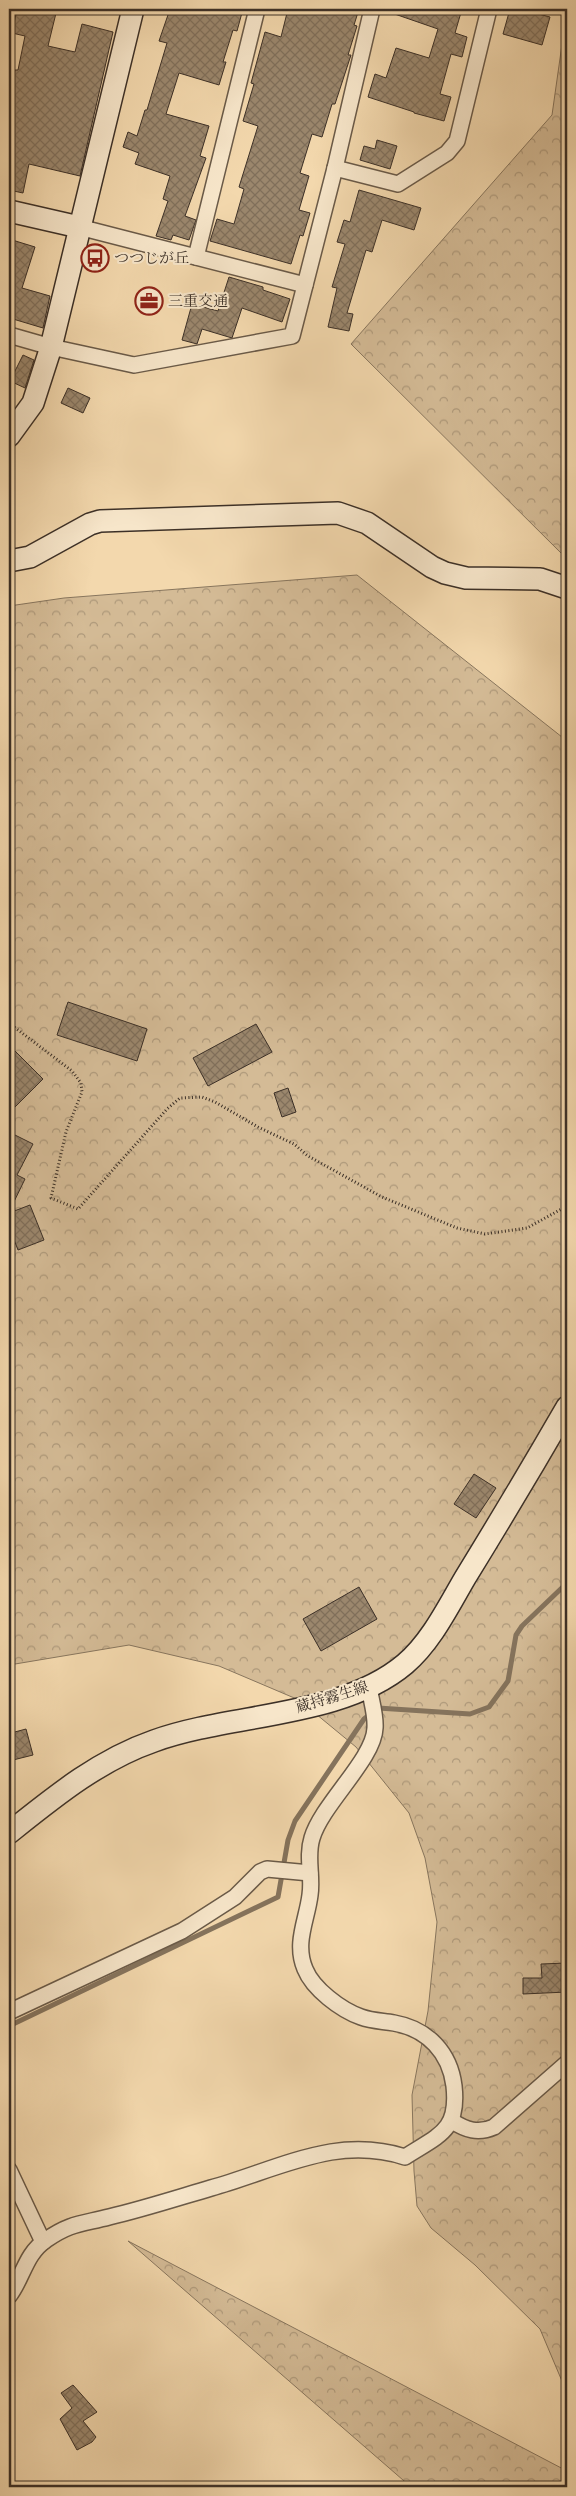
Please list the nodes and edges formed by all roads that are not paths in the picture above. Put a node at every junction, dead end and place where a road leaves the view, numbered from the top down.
1 (133, 9) edge
2 (257, 9) edge
3 (372, 9) edge
4 (489, 9) edge
5 (335, 168) junction
6 (9, 211) edge
7 (79, 227) junction
8 (196, 257) junction
9 (305, 285) junction
10 (9, 335) edge
11 (51, 347) junction
12 (9, 436) edge
13 (9, 561) edge
14 (567, 588) edge
15 (567, 1407) edge
16 (370, 1692) junction
17 (9, 1833) edge
18 (304, 1872) junction
19 (9, 2012) edge
20 (567, 2063) edge
21 (452, 2121) junction
22 (9, 2170) edge
23 (43, 2242) junction
24 (9, 2296) edge

1 - 7 street
2 - 8 street
3 - 5 street
4 - 5 street
5 - 9 street
6 - 7 street
7 - 8 street
7 - 11 street
8 - 9 street
9 - 11 street
10 - 11 street
11 - 12 street
13 - 14 street
15 - 16 street, 蔵持霧生線
16 - 17 street, 蔵持霧生線
16 - 18 street
18 - 19 street
18 - 21 street
20 - 21 street
21 - 23 street
22 - 23 street
23 - 24 street

